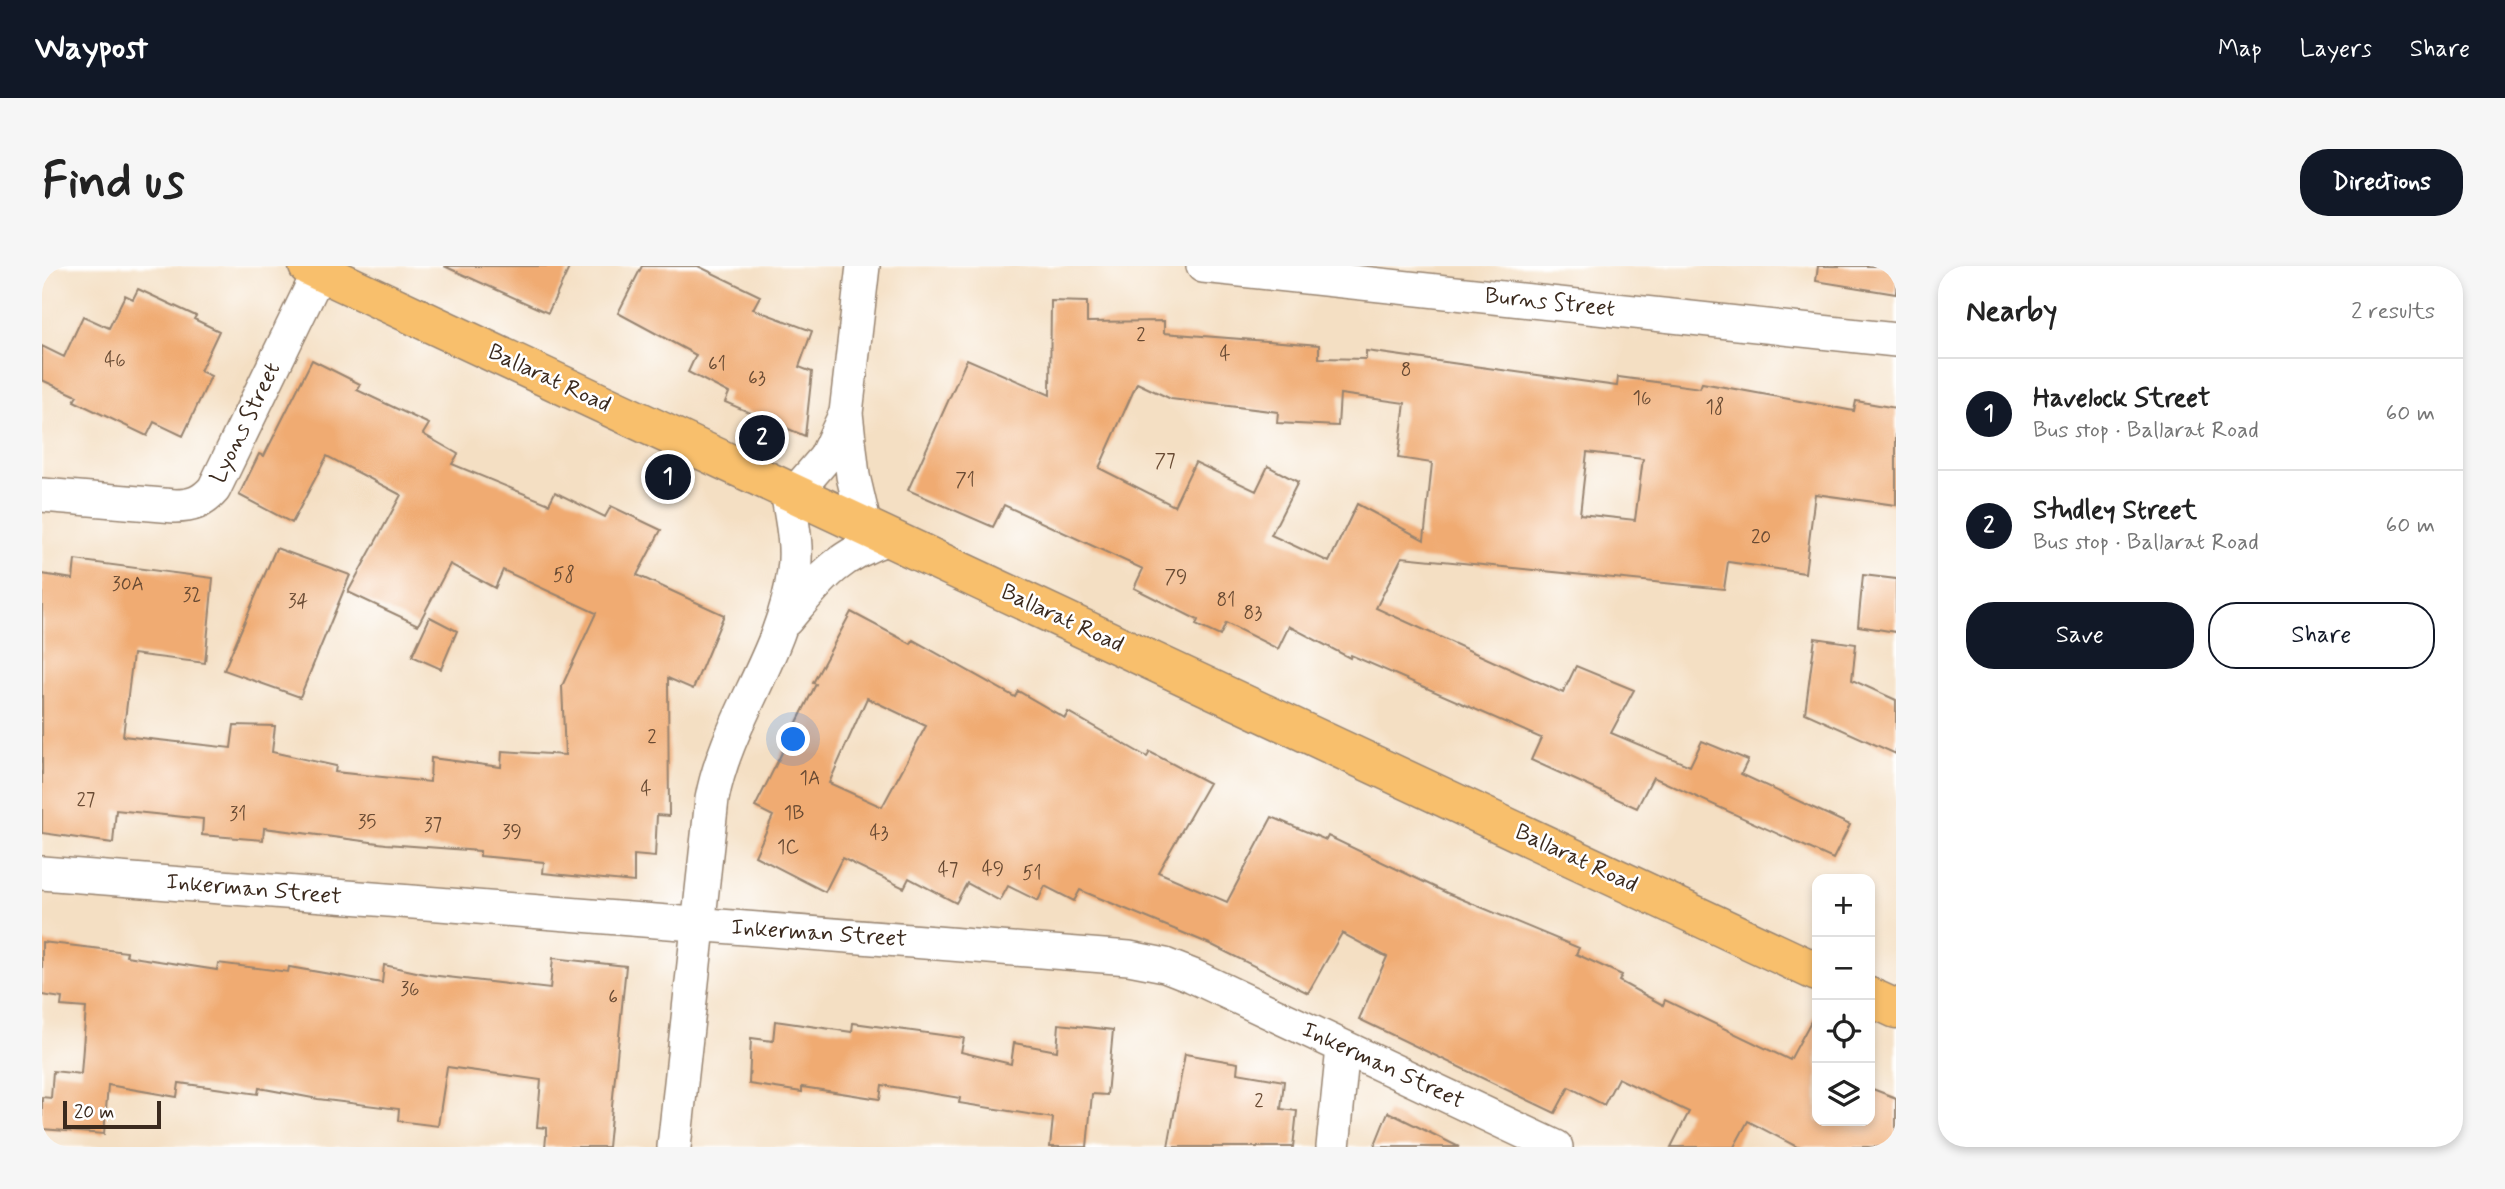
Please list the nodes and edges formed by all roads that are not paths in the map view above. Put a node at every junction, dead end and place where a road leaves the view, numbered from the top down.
1 (863, 266) edge
2 (1203, 266) edge
3 (314, 269) edge
4 (1896, 340) edge
5 (846, 413) junction
6 (791, 492) junction
7 (42, 495) edge
8 (876, 532) junction
9 (780, 628) junction
10 (42, 873) edge
11 (699, 925) junction
12 (1812, 970) edge
13 (1875, 999) edge
14 (1896, 1009) edge
15 (1343, 1048) junction
16 (674, 1147) edge
17 (1334, 1147) edge
18 (1556, 1147) edge

1 - 5 street
2 - 4 street, Burns Street
3 - 6 highway, Ballarat Road
3 - 7 street, Lyons Street
5 - 6 street
5 - 8 street
6 - 8 highway, Ballarat Road
6 - 9 street
8 - 9 street
8 - 12 highway, Ballarat Road
9 - 11 street
10 - 11 street, Inkerman Street
11 - 15 street, Inkerman Street
11 - 16 street
13 - 14 highway
15 - 17 street
15 - 18 street, Inkerman Street

